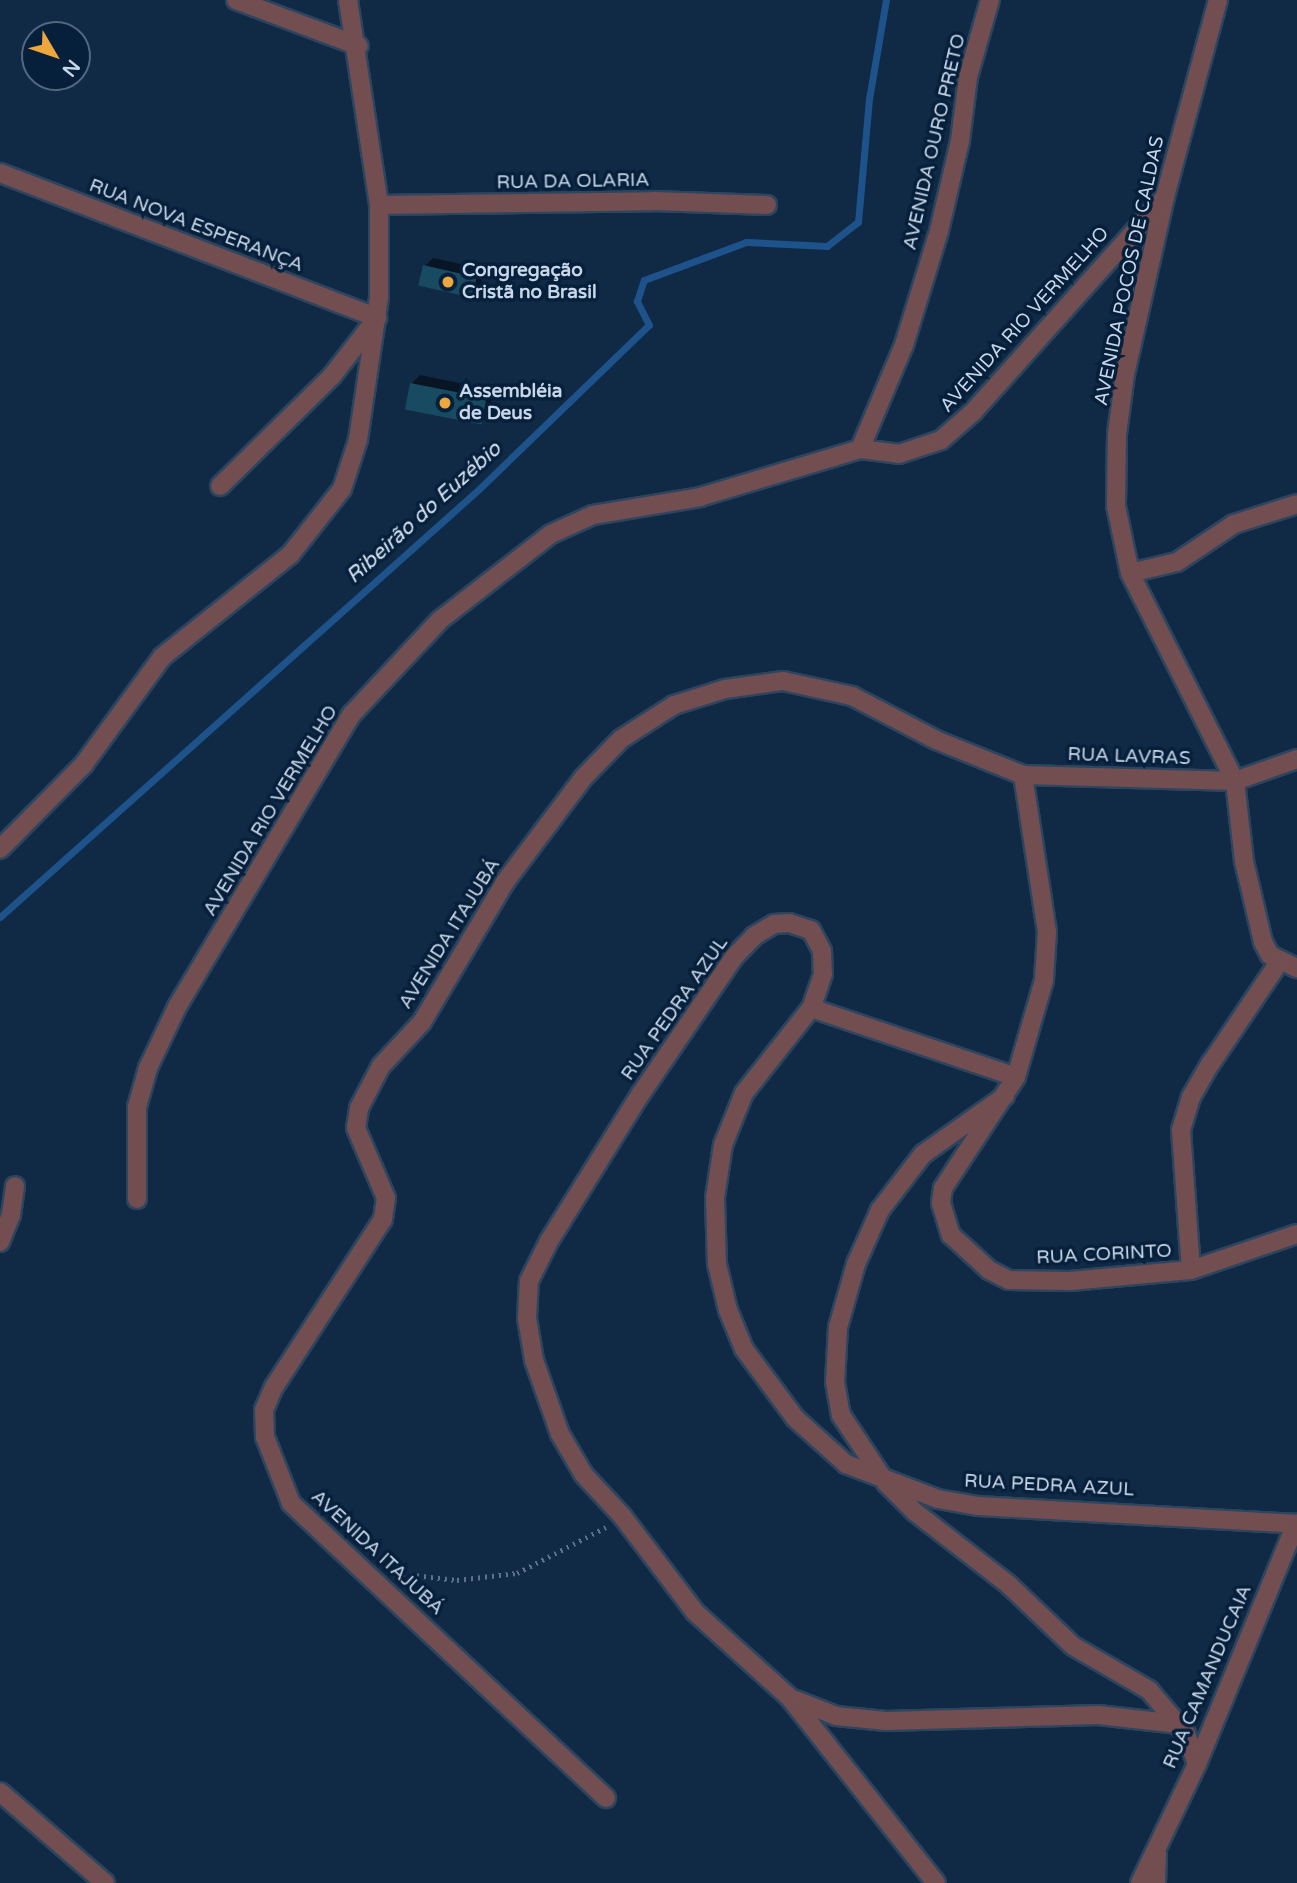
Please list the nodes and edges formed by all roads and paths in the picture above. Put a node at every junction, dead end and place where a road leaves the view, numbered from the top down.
1 (236, 0) edge
2 (348, 0) edge
3 (363, 0) edge
4 (990, 0) edge
5 (1218, 0) edge
6 (359, 46) junction
7 (0, 173) edge
8 (1165, 197) junction
9 (379, 205) junction
10 (767, 205) dead end
11 (377, 318) junction
12 (860, 449) junction
13 (220, 486) dead end
14 (1297, 504) edge
15 (1130, 573) junction
16 (1297, 759) edge
17 (1023, 775) junction
18 (1235, 781) junction
19 (0, 849) edge
20 (1279, 962) junction
21 (1297, 968) edge
22 (811, 1008) junction
23 (1016, 1077) junction
24 (1005, 1096) junction
25 (15, 1186) dead end
26 (136, 1199) dead end
27 (1297, 1234) edge
28 (0, 1242) edge
29 (1191, 1270) junction
30 (886, 1483) junction
31 (623, 1517) junction
32 (1296, 1524) edge
33 (392, 1572) dead end
34 (789, 1697) junction
35 (1178, 1724) junction
36 (1197, 1763) junction
37 (0, 1792) edge
38 (606, 1798) dead end
39 (1157, 1846) junction
40 (105, 1883) edge
41 (936, 1883) edge
42 (1140, 1883) edge
43 (1156, 1883) edge

1 - 6 street
2 - 3 street
2 - 6 street
4 - 12 street, AVENIDA OURO PRETO
5 - 8 street, AVENIDA POCOS DE CALDAS
6 - 9 street
7 - 11 street, RUA NOVA ESPERANÇA
8 - 12 street, AVENIDA RIO VERMELHO
8 - 15 street, AVENIDA POCOS DE CALDAS
9 - 10 street, RUA DA OLARIA
9 - 11 street
11 - 13 street
11 - 19 street
12 - 26 street, AVENIDA RIO VERMELHO
14 - 15 street
15 - 18 street, AVENIDA POCOS DE CALDAS
16 - 18 street
17 - 18 street, RUA LAVRAS
17 - 23 street, RUA CORINTO
17 - 38 street, AVENIDA ITAJUBÁ
18 - 20 street, AVENIDA POCOS DE CALDAS
20 - 21 street
20 - 29 street
22 - 23 street
22 - 30 street, RUA PEDRA AZUL
22 - 31 street, RUA PEDRA AZUL
23 - 24 street, RUA CORINTO
24 - 29 street, RUA CORINTO
24 - 30 street
25 - 28 street
27 - 29 street, RUA CORINTO
30 - 32 street, RUA PEDRA AZUL
30 - 35 street
31 - 33 path
31 - 34 street, RUA PEDRA AZUL
32 - 36 street, RUA CAMANDUCAIA
34 - 35 street
34 - 41 street
35 - 36 street
36 - 39 street, RUA CAMANDUCAIA
37 - 40 street
39 - 42 street, RUA CAMANDUCAIA
39 - 43 street, RUA CAMANDUCAIA

